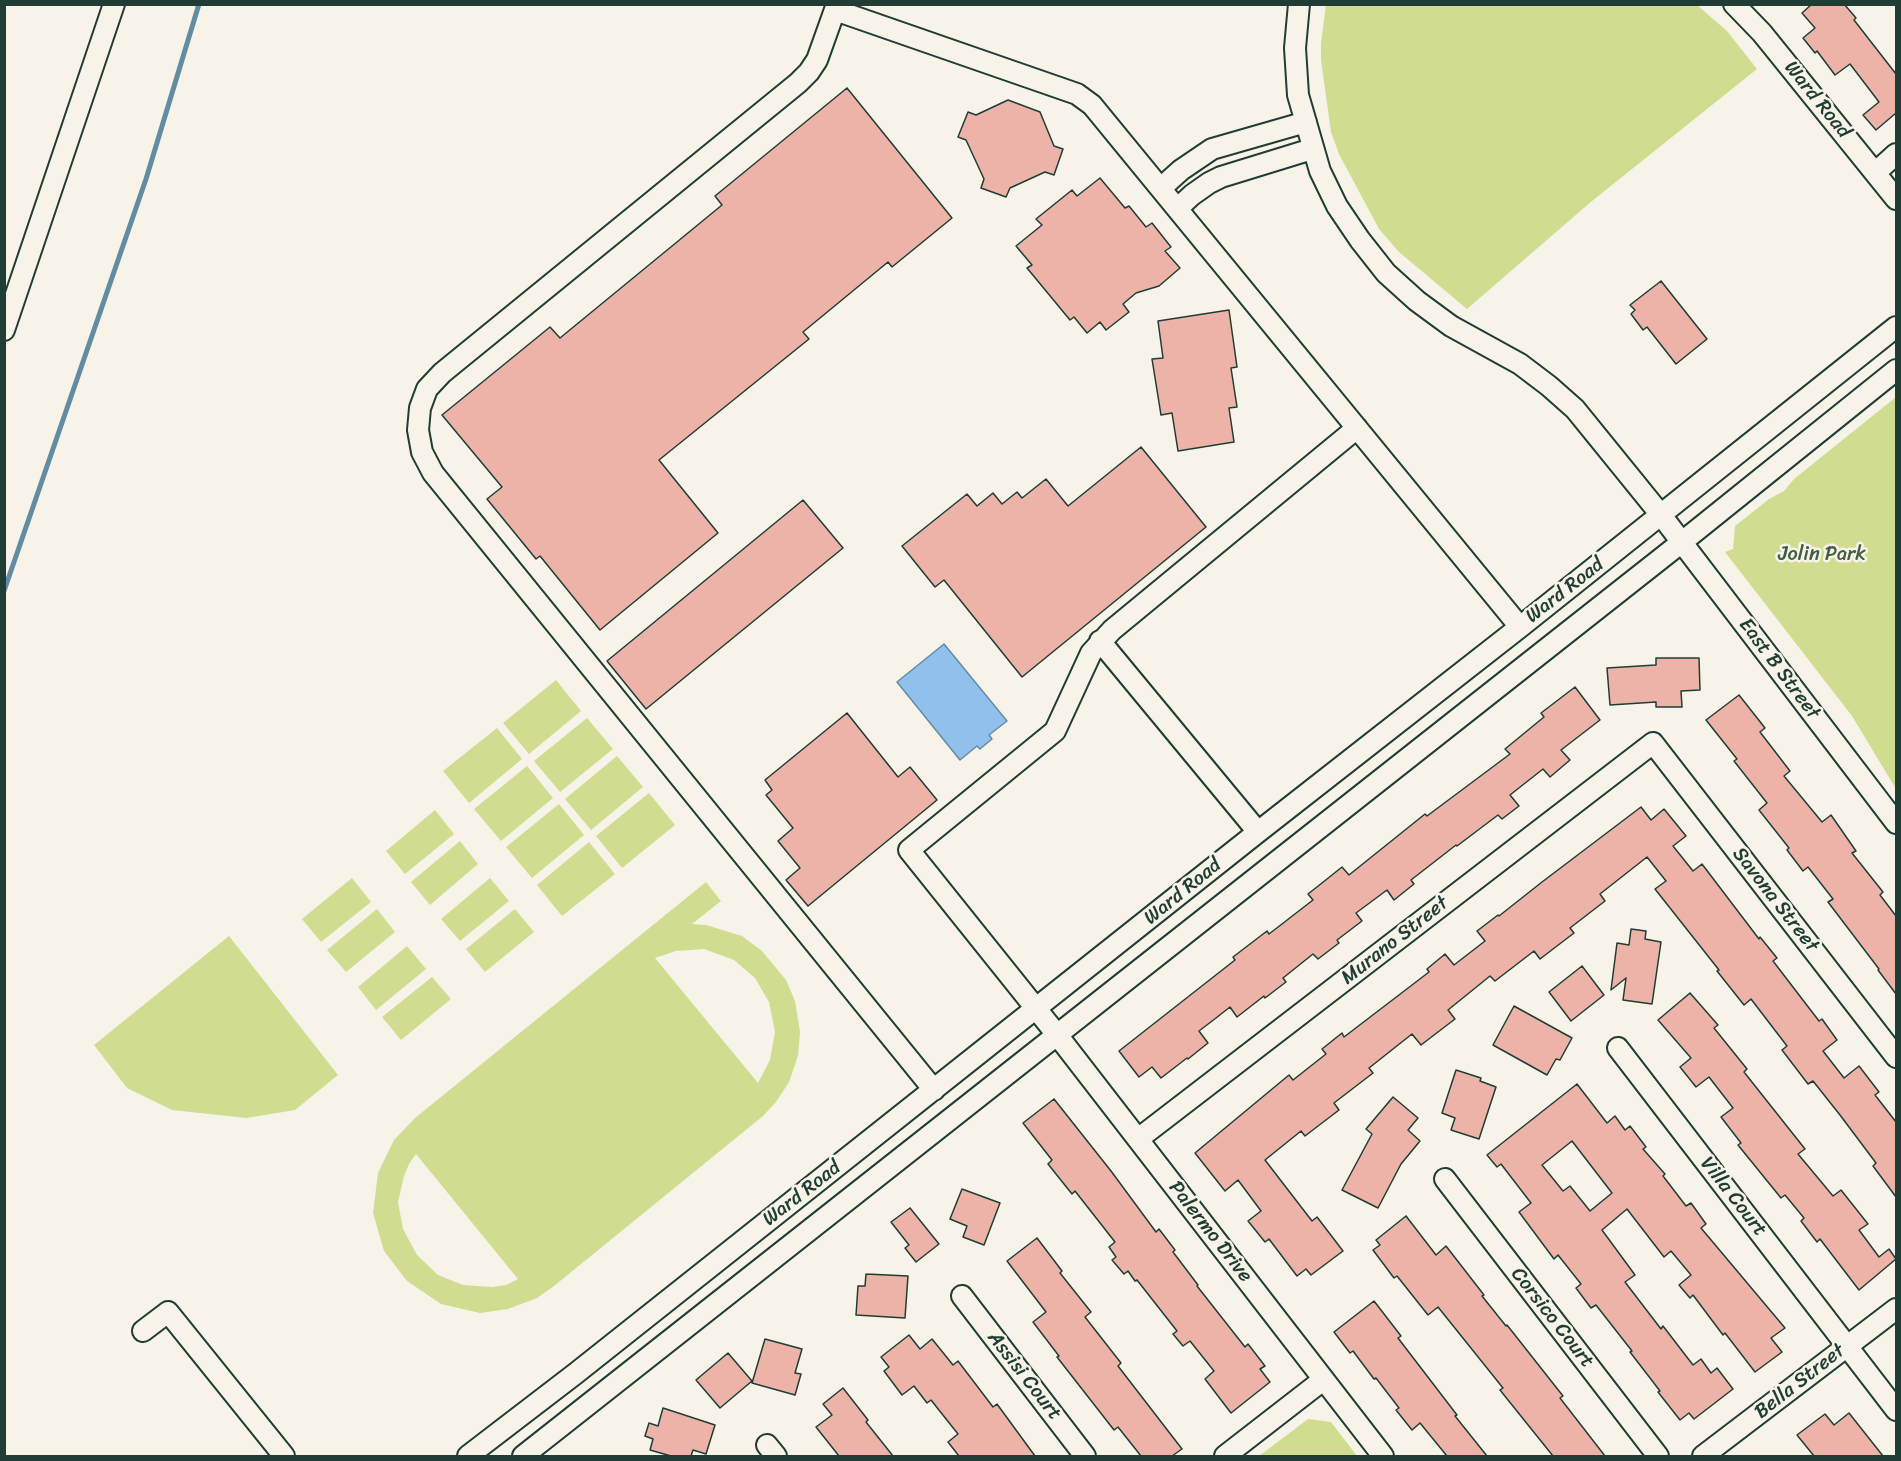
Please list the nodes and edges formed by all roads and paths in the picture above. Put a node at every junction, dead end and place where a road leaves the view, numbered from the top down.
1 (114, 4) edge
2 (1299, 4) edge
3 (1734, 4) edge
4 (836, 7) edge
5 (1305, 122) junction
6 (1312, 149) junction
7 (1896, 154) edge
8 (1875, 173) junction
9 (1161, 188) junction
10 (1896, 199) edge
11 (1178, 208) junction
12 (1896, 327) edge
13 (4, 330) edge
14 (1896, 370) edge
15 (1357, 428) junction
16 (1661, 515) junction
17 (1682, 542) junction
18 (1520, 627) junction
19 (1100, 641) junction
20 (1653, 743) joint
21 (1896, 823) edge
22 (1258, 832) junction
23 (1036, 1010) junction
24 (1058, 1036) junction
25 (1618, 1048) dead end
26 (1896, 1057) edge
27 (934, 1090) junction
28 (1138, 1139) junction
29 (1445, 1179) dead end
30 (962, 1296) dead end
31 (1896, 1309) edge
32 (143, 1330) dead end
33 (1847, 1346) junction
34 (1323, 1380) junction
35 (1896, 1410) edge
36 (284, 1456) edge
37 (468, 1456) edge
38 (523, 1456) edge
39 (1085, 1456) edge
40 (1224, 1456) edge
41 (1383, 1456) edge
42 (1659, 1456) edge
43 (1703, 1456) edge

1 - 13 street
2 - 5 street, East B Street
3 - 8 street, Ward Road
4 - 9 street
4 - 27 street
5 - 6 street, East B Street
5 - 9 street
6 - 11 street
6 - 16 street, East B Street
7 - 8 street
8 - 10 street, Ward Road
9 - 11 street
11 - 15 street
12 - 16 street, Ward Road
14 - 17 street, Ward Road
15 - 18 street
15 - 19 street
16 - 17 street, East B Street
16 - 18 street, Ward Road
17 - 21 street, East B Street
17 - 24 street, Ward Road
18 - 22 street, Ward Road
19 - 22 street
19 - 23 street, Palermo Drive
20 - 26 street, Savona Street
20 - 28 street, Murano Street
22 - 23 street, Ward Road
23 - 24 street, Palermo Drive
23 - 27 street, Ward Road
24 - 28 street, Palermo Drive
24 - 38 street, Ward Road
25 - 33 street, Villa Court
27 - 37 street, Ward Road
28 - 34 street, Palermo Drive
29 - 42 street, Corsico Court
30 - 39 street, Assisi Court
31 - 33 street, Bella Street
32 - 36 street
33 - 35 street, Villa Court
33 - 43 street, Bella Street
34 - 40 street
34 - 41 street, Palermo Drive

